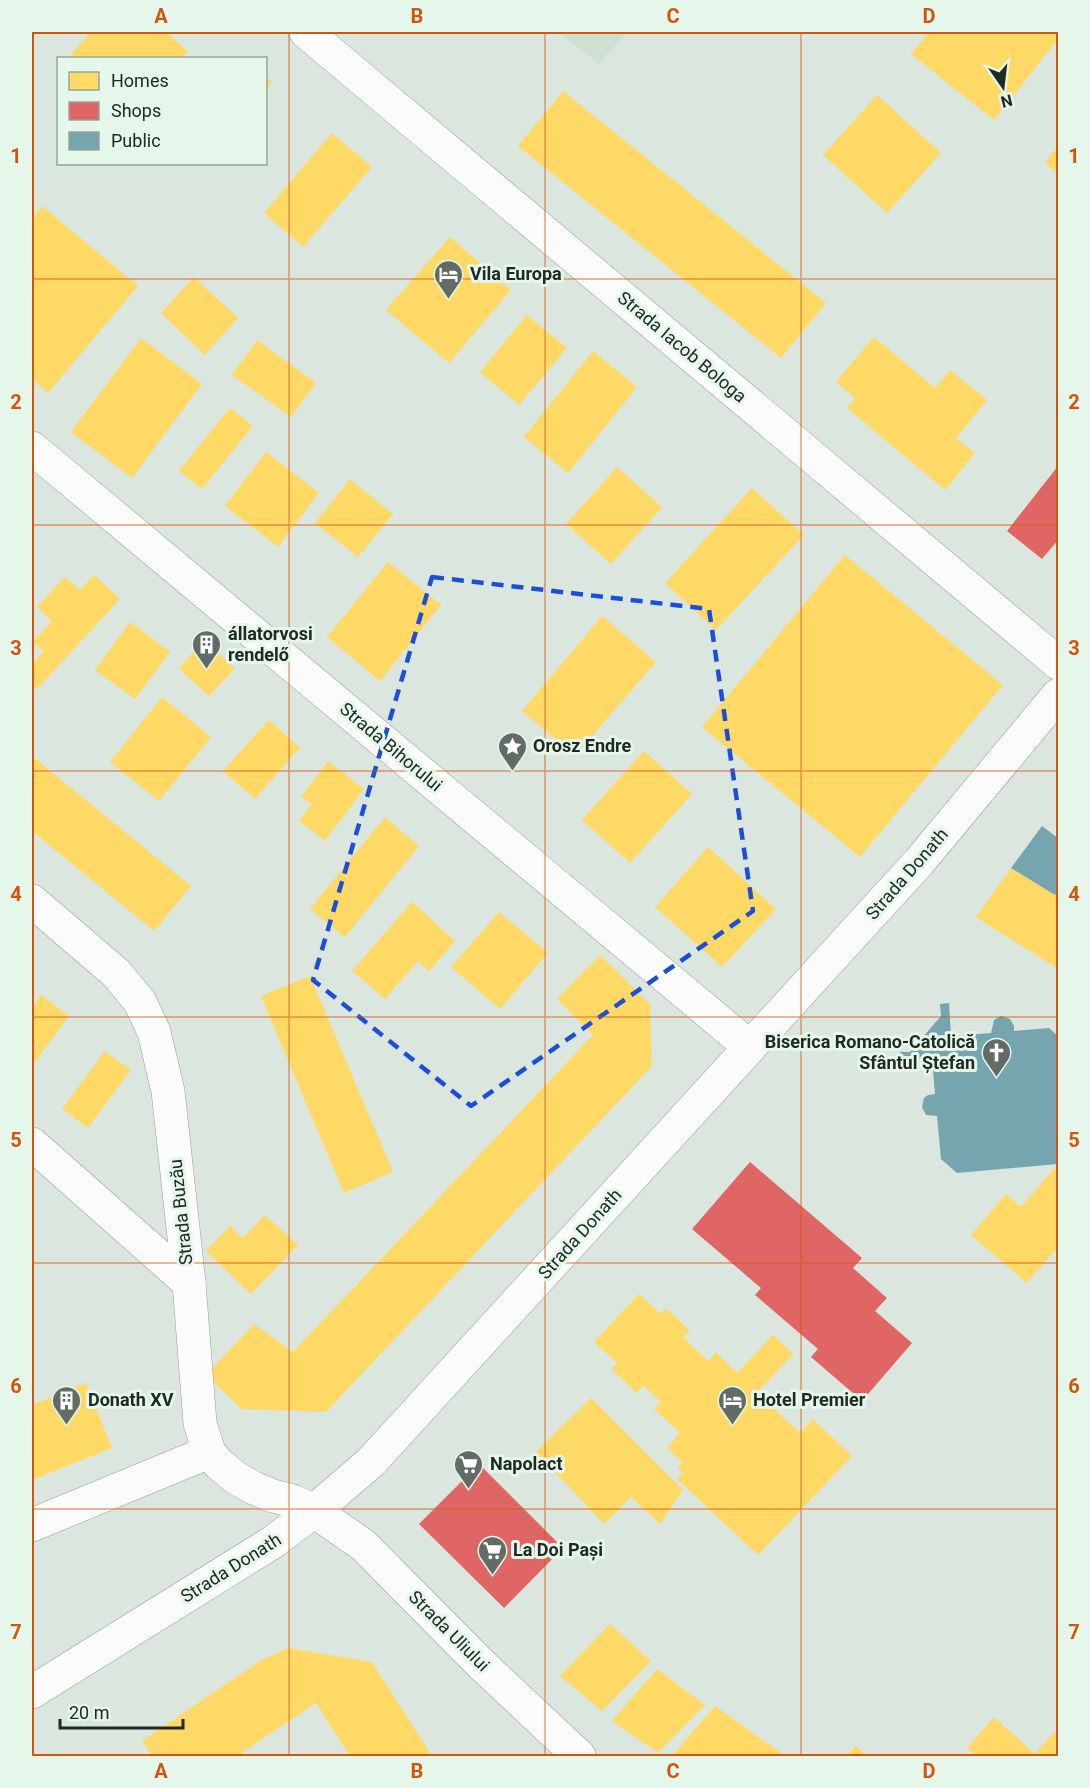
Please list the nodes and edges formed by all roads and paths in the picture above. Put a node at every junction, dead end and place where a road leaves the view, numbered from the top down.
1 (306, 32) edge
2 (32, 448) edge
3 (1059, 663) edge
4 (1059, 695) edge
5 (32, 901) edge
6 (750, 1047) junction
7 (32, 1144) edge
8 (189, 1284) junction
9 (209, 1452) junction
10 (314, 1511) junction
11 (32, 1525) edge
12 (32, 1692) edge
13 (579, 1756) edge

1 - 3 street, Strada Iacob Bologa
2 - 6 street, Strada Bihorului
4 - 6 street, Strada Donath
5 - 8 street, Strada Buzău
6 - 10 street, Strada Donath
7 - 8 street
8 - 9 street, Strada Buzău
9 - 10 street, Strada Buzău
9 - 11 street
10 - 12 street, Strada Donath
10 - 13 street, Strada Uliului

